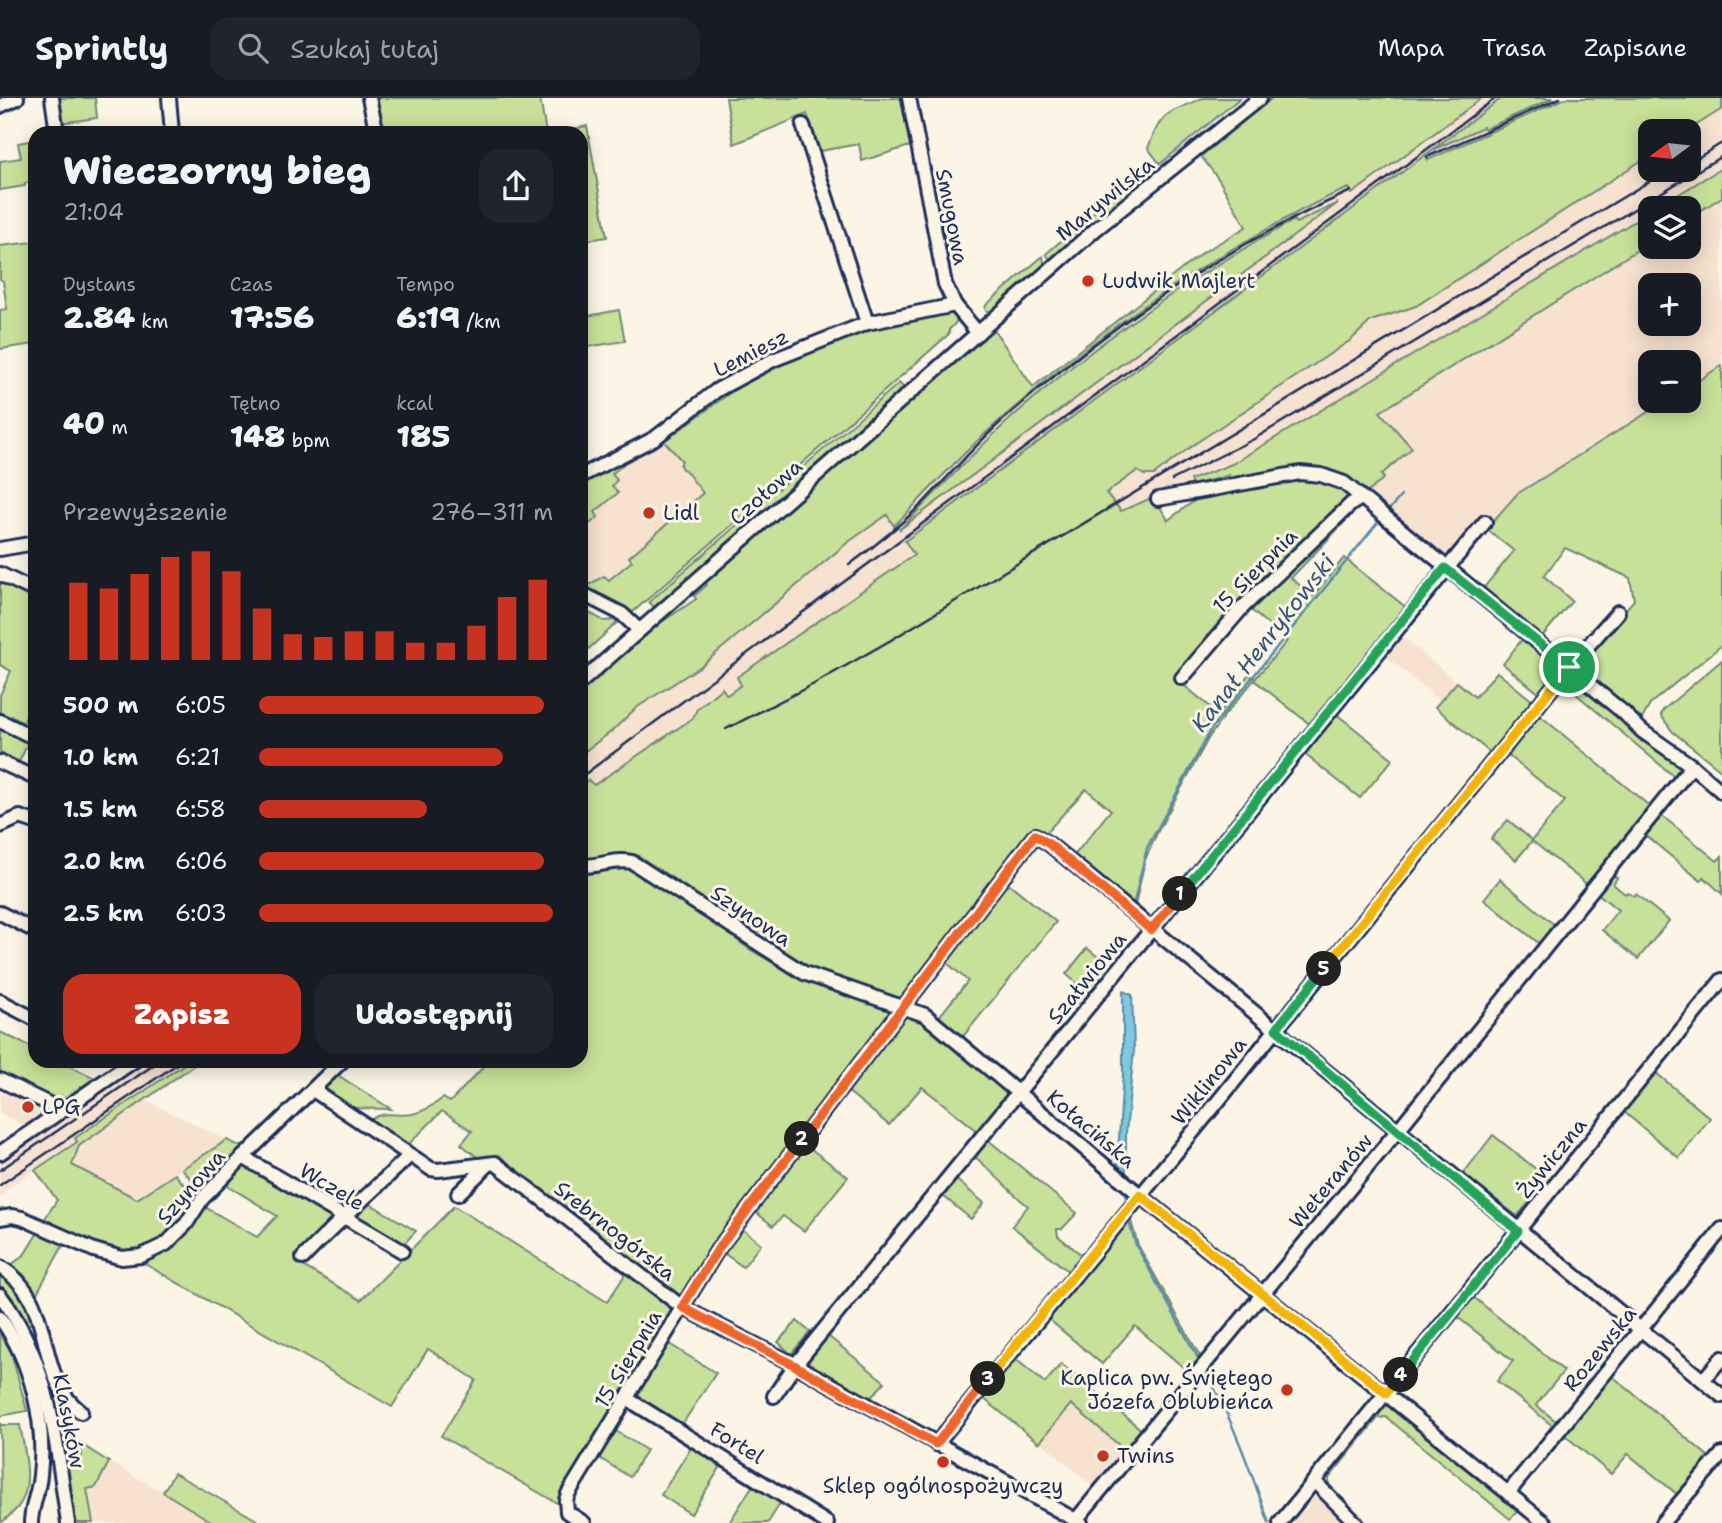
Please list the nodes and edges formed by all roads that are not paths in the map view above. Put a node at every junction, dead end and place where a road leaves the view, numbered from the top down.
1 (18, 98) edge
2 (52, 98) edge
3 (169, 98) edge
4 (369, 98) edge
5 (909, 98) edge
6 (1260, 98) edge
7 (0, 106) edge
8 (803, 125) dead end
9 (56, 126) edge
10 (171, 126) edge
11 (375, 126) edge
12 (955, 305) junction
13 (867, 323) junction
14 (978, 333) junction
15 (588, 472) edge
16 (1361, 498) junction
17 (1158, 499) dead end
18 (1485, 522) dead end
19 (28, 544) edge
20 (0, 549) edge
21 (1445, 568) junction
22 (0, 574) edge
23 (28, 588) edge
24 (588, 597) edge
25 (1618, 612) dead end
26 (639, 630) junction
27 (1569, 667) junction
28 (588, 676) edge
29 (1182, 678) dead end
30 (0, 720) edge
31 (28, 734) edge
32 (0, 762) edge
33 (1692, 766) junction
34 (28, 775) edge
35 (1722, 792) edge
36 (28, 820) edge
37 (0, 826) edge
38 (588, 866) edge
39 (0, 914) edge
40 (28, 928) edge
41 (1151, 930) junction
42 (1722, 980) edge
43 (0, 1001) edge
44 (904, 1008) junction
45 (28, 1015) edge
46 (1276, 1029) junction
47 (119, 1068) edge
48 (334, 1068) edge
49 (0, 1080) edge
50 (313, 1090) junction
51 (1018, 1093) junction
52 (59, 1113) junction
53 (1398, 1130) junction
54 (0, 1153) edge
55 (409, 1156) junction
56 (243, 1157) junction
57 (489, 1164) junction
58 (458, 1194) dead end
59 (1140, 1195) junction
60 (343, 1216) junction
61 (0, 1218) edge
62 (1722, 1229) edge
63 (1518, 1231) junction
64 (402, 1251) dead end
65 (303, 1258) dead end
66 (0, 1267) edge
67 (0, 1294) edge
68 (1262, 1294) junction
69 (682, 1307) junction
70 (0, 1318) edge
71 (1640, 1329) junction
72 (1722, 1358) edge
73 (794, 1365) junction
74 (1703, 1380) junction
75 (1386, 1393) junction
76 (774, 1396) dead end
77 (1722, 1396) edge
78 (626, 1398) junction
79 (81, 1412) dead end
80 (936, 1444) junction
81 (1722, 1454) edge
82 (1314, 1481) junction
83 (1508, 1493) junction
84 (1078, 1521) edge
85 (31, 1523) edge
86 (68, 1523) edge
87 (584, 1523) edge
88 (827, 1523) edge
89 (1280, 1523) edge
90 (1356, 1523) edge
91 (1545, 1523) edge
92 (1662, 1523) edge

1 - 7 street
2 - 9 street
3 - 10 street
4 - 11 street
5 - 12 street, Smugowa
6 - 14 street, Marywilska
8 - 13 street
12 - 13 street, Lemiesz
12 - 14 street, Smugowa
13 - 15 street, Lemiesz
14 - 26 street, Czołowa
16 - 17 street
16 - 21 street
16 - 29 street, 15 Sierpnia
18 - 21 street, Szałwiowa
19 - 20 street
21 - 27 street
21 - 41 street, Szałwiowa
22 - 23 street
24 - 26 street
25 - 27 street, Wiklinowa
26 - 28 street, Czołowa
27 - 33 street
27 - 46 street, Wiklinowa
30 - 31 street
32 - 34 street
33 - 35 street
33 - 53 street, Weteranów
36 - 37 street
38 - 44 street, Szynowa
39 - 40 street
41 - 44 street, 15 Sierpnia
41 - 46 street
41 - 51 street, Szałwiowa
42 - 63 street, Żywiczna
43 - 45 street
44 - 51 street, Kołacińska
44 - 69 street, 15 Sierpnia
46 - 53 street
46 - 59 street, Wiklinowa
47 - 52 street
48 - 50 street, Szynowa
49 - 52 street
50 - 55 street
50 - 56 street, Szynowa
51 - 59 street, Kołacińska
51 - 73 street, Szałwiowa
52 - 54 street
53 - 63 street
53 - 68 street, Weteranów
55 - 57 street
55 - 60 street
56 - 60 street, Wczele
56 - 61 street, Szynowa
57 - 58 street
57 - 69 street, Srebrnogórska
59 - 68 street, Kołacińska
59 - 80 street, Wiklinowa
60 - 64 street, Wczele
60 - 65 street
62 - 71 street, Rozewska
63 - 71 street
63 - 75 street, Żywiczna
66 - 79 street
67 - 86 street, Klasyków
68 - 75 street, Kołacińska
68 - 84 street, Weteranów
69 - 73 street, Srebrnogórska
69 - 78 street, 15 Sierpnia
70 - 85 street
71 - 74 street
71 - 83 street, Rozewska
72 - 74 street
73 - 76 street, Szałwiowa
73 - 80 street, Srebrnogórska
74 - 77 street
75 - 82 street, Żywiczna
75 - 83 street, Kołacińska
78 - 87 street, 15 Sierpnia
78 - 88 street, Fortel
80 - 84 street, Srebrnogórska
81 - 92 street
82 - 89 street, Żywiczna
82 - 90 street
83 - 91 street, Kołacińska

